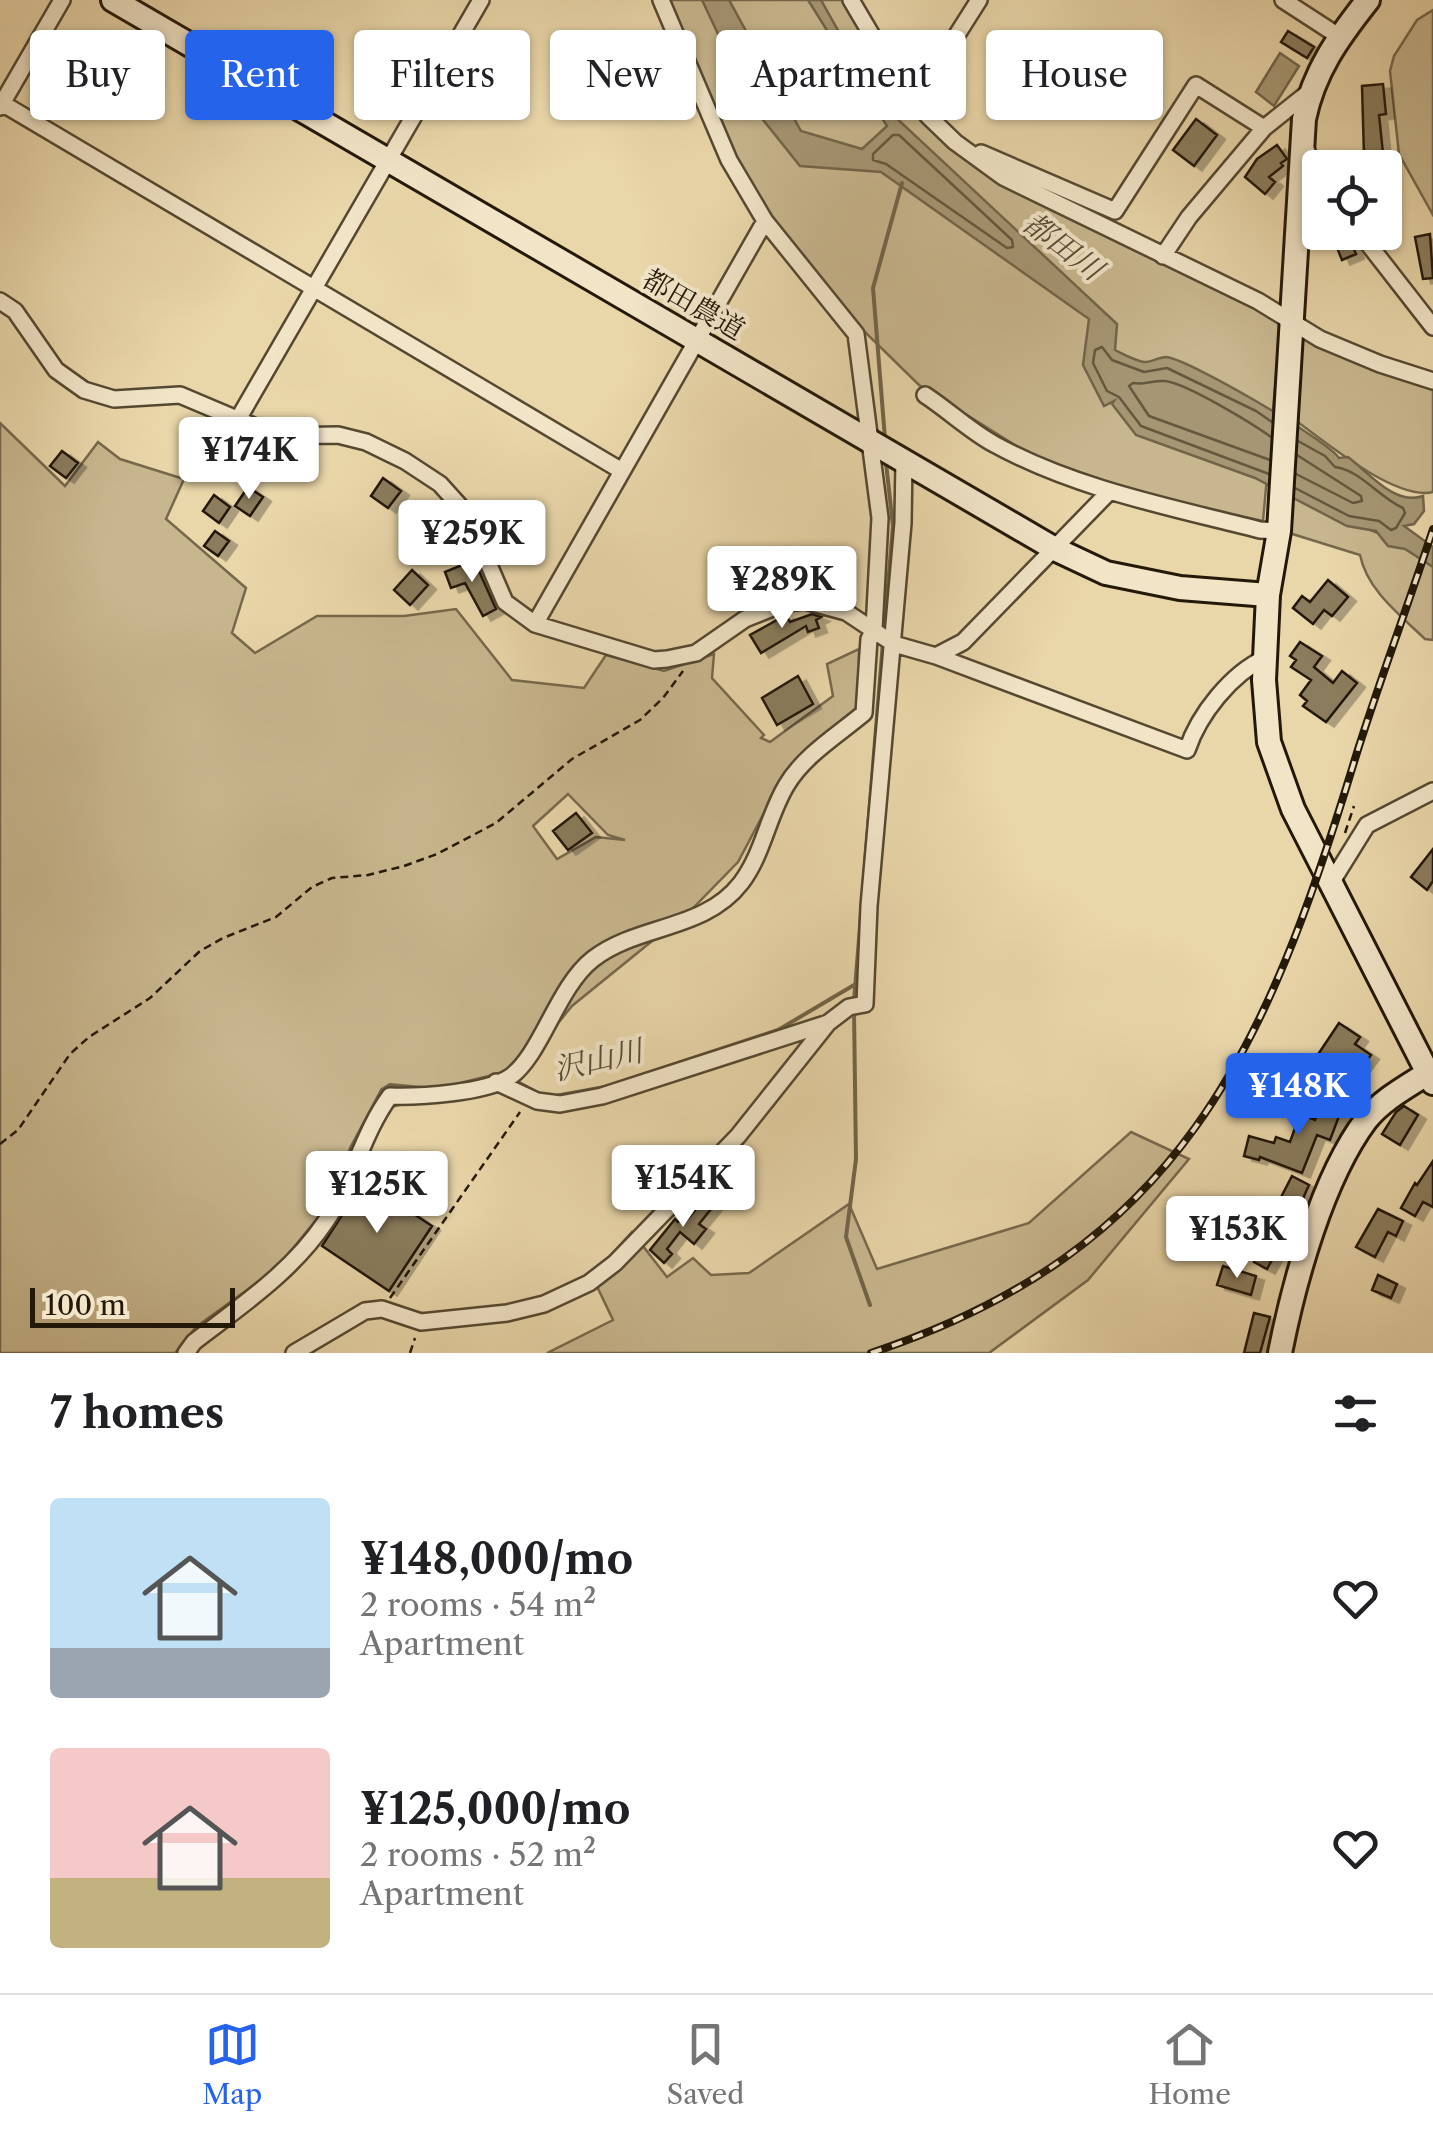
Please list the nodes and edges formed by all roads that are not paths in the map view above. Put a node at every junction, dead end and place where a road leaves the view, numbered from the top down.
1 (62, 0) edge
2 (113, 0) edge
3 (481, 0) edge
4 (661, 0) edge
5 (851, 0) edge
6 (980, 0) edge
7 (1283, 0) edge
8 (1368, 0) edge
9 (870, 30) edge
10 (961, 30) edge
11 (1340, 36) junction
12 (1310, 92) junction
13 (1, 104) edge
14 (933, 120) edge
15 (1264, 128) junction
16 (954, 142) junction
17 (1304, 144) junction
18 (1307, 150) edge
19 (387, 161) junction
20 (765, 222) junction
21 (1373, 250) edge
22 (1163, 256) junction
23 (314, 287) junction
24 (0, 300) edge
25 (1292, 326) junction
26 (1433, 327) edge
27 (698, 340) junction
28 (1433, 381) edge
29 (925, 394) dead end
30 (237, 421) junction
31 (886, 450) junction
32 (622, 471) junction
33 (1110, 491) junction
34 (1279, 530) junction
35 (1055, 549) junction
36 (1268, 595) junction
37 (535, 624) junction
38 (884, 636) junction
39 (936, 656) junction
40 (1265, 658) junction
41 (1433, 791) edge
42 (1331, 883) junction
43 (828, 1023) junction
44 (1430, 1078) edge
45 (503, 1079) junction
46 (186, 1353) edge
47 (294, 1353) edge
48 (1280, 1353) edge

1 - 13 street
2 - 19 street, 都田農道
3 - 19 street
4 - 20 street
5 - 9 street
6 - 10 street
7 - 11 street
8 - 11 street
11 - 12 street
12 - 15 street
12 - 17 street
13 - 23 street
14 - 16 street
15 - 16 street
15 - 22 street
16 - 22 street
17 - 18 street
17 - 25 street
19 - 23 street
19 - 27 street, 都田農道
20 - 27 street
20 - 31 street
21 - 26 street
22 - 25 street
23 - 30 street
23 - 32 street
24 - 30 street
25 - 28 street
25 - 34 street
27 - 31 street, 都田農道
27 - 32 street
29 - 33 street
30 - 37 street
31 - 35 street, 都田農道
31 - 38 street
31 - 38 street
32 - 37 street
33 - 34 street
33 - 35 street
34 - 36 street
35 - 36 street, 都田農道
35 - 39 street
36 - 40 street
37 - 38 street
38 - 39 street
38 - 43 street
38 - 45 street
39 - 40 street
40 - 42 street
41 - 42 street
42 - 44 street
43 - 45 street
43 - 47 street
44 - 48 street
45 - 46 street

